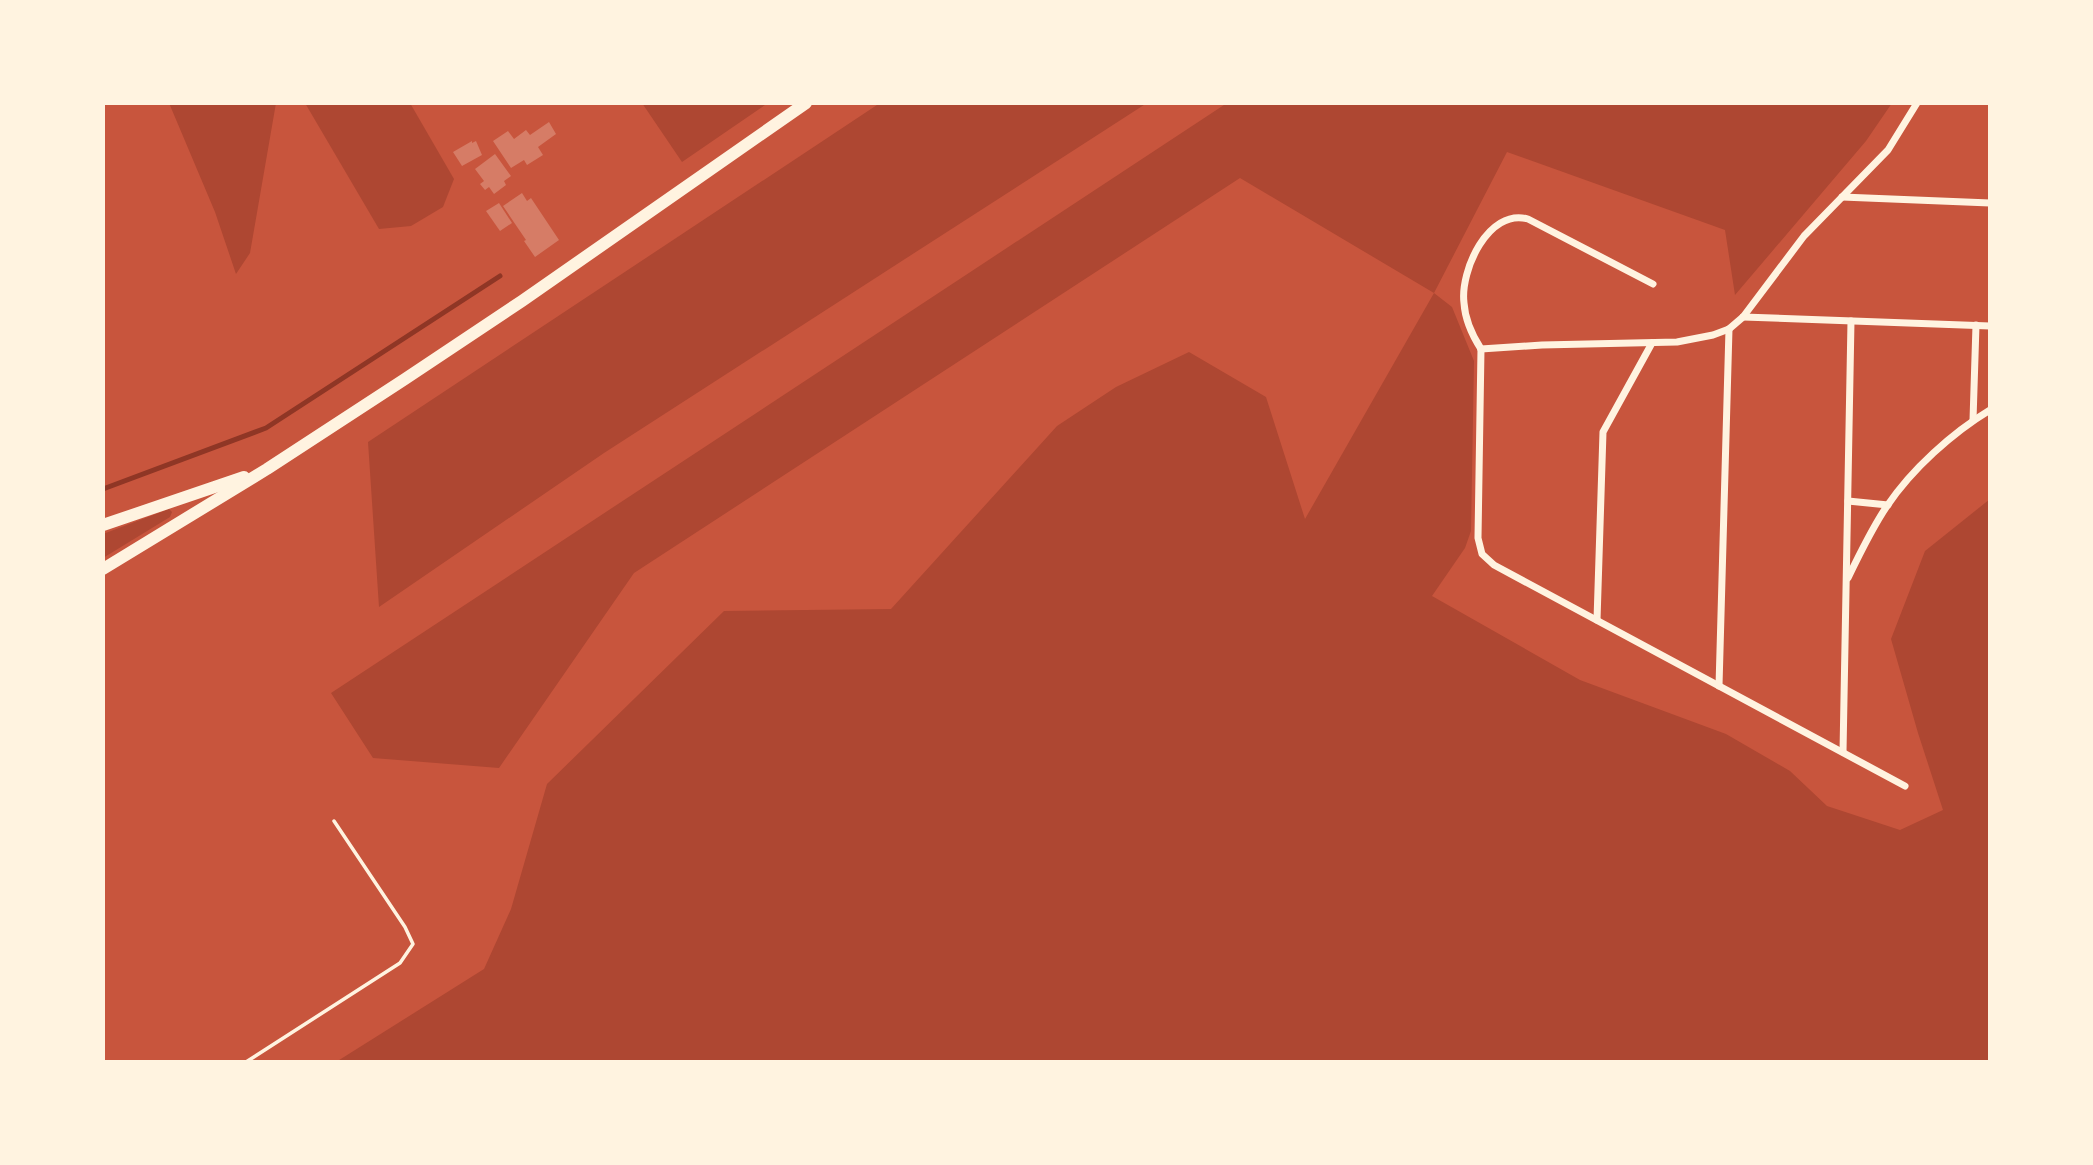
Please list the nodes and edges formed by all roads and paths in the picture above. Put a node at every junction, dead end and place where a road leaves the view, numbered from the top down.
1 (806, 103) edge
2 (1917, 103) edge
3 (1842, 197) junction
4 (1990, 203) edge
5 (1653, 284) dead end
6 (1743, 317) junction
7 (1852, 321) junction
8 (1976, 325) junction
9 (1990, 326) edge
10 (1729, 329) junction
11 (1652, 343) junction
12 (1481, 349) junction
13 (1990, 410) edge
14 (1973, 420) junction
15 (267, 469) junction
16 (1848, 501) junction
17 (1888, 505) junction
18 (103, 525) edge
19 (103, 569) edge
20 (1847, 581) junction
21 (1597, 620) junction
22 (1719, 686) junction
23 (1843, 752) junction
24 (1905, 786) dead end
25 (334, 821) dead end
26 (246, 1062) edge

1 - 15 main road
2 - 3 street
3 - 4 street
3 - 6 street
5 - 12 street
6 - 7 street
6 - 10 street
7 - 8 street
7 - 16 street
8 - 9 street
8 - 14 street
10 - 11 street
10 - 22 street
11 - 12 street
11 - 21 street
12 - 21 street
13 - 14 street
14 - 17 street
15 - 18 main road
15 - 19 main road
16 - 17 street
16 - 20 street
17 - 20 street
20 - 23 street
21 - 22 street
22 - 23 street
23 - 24 street
25 - 26 lane

